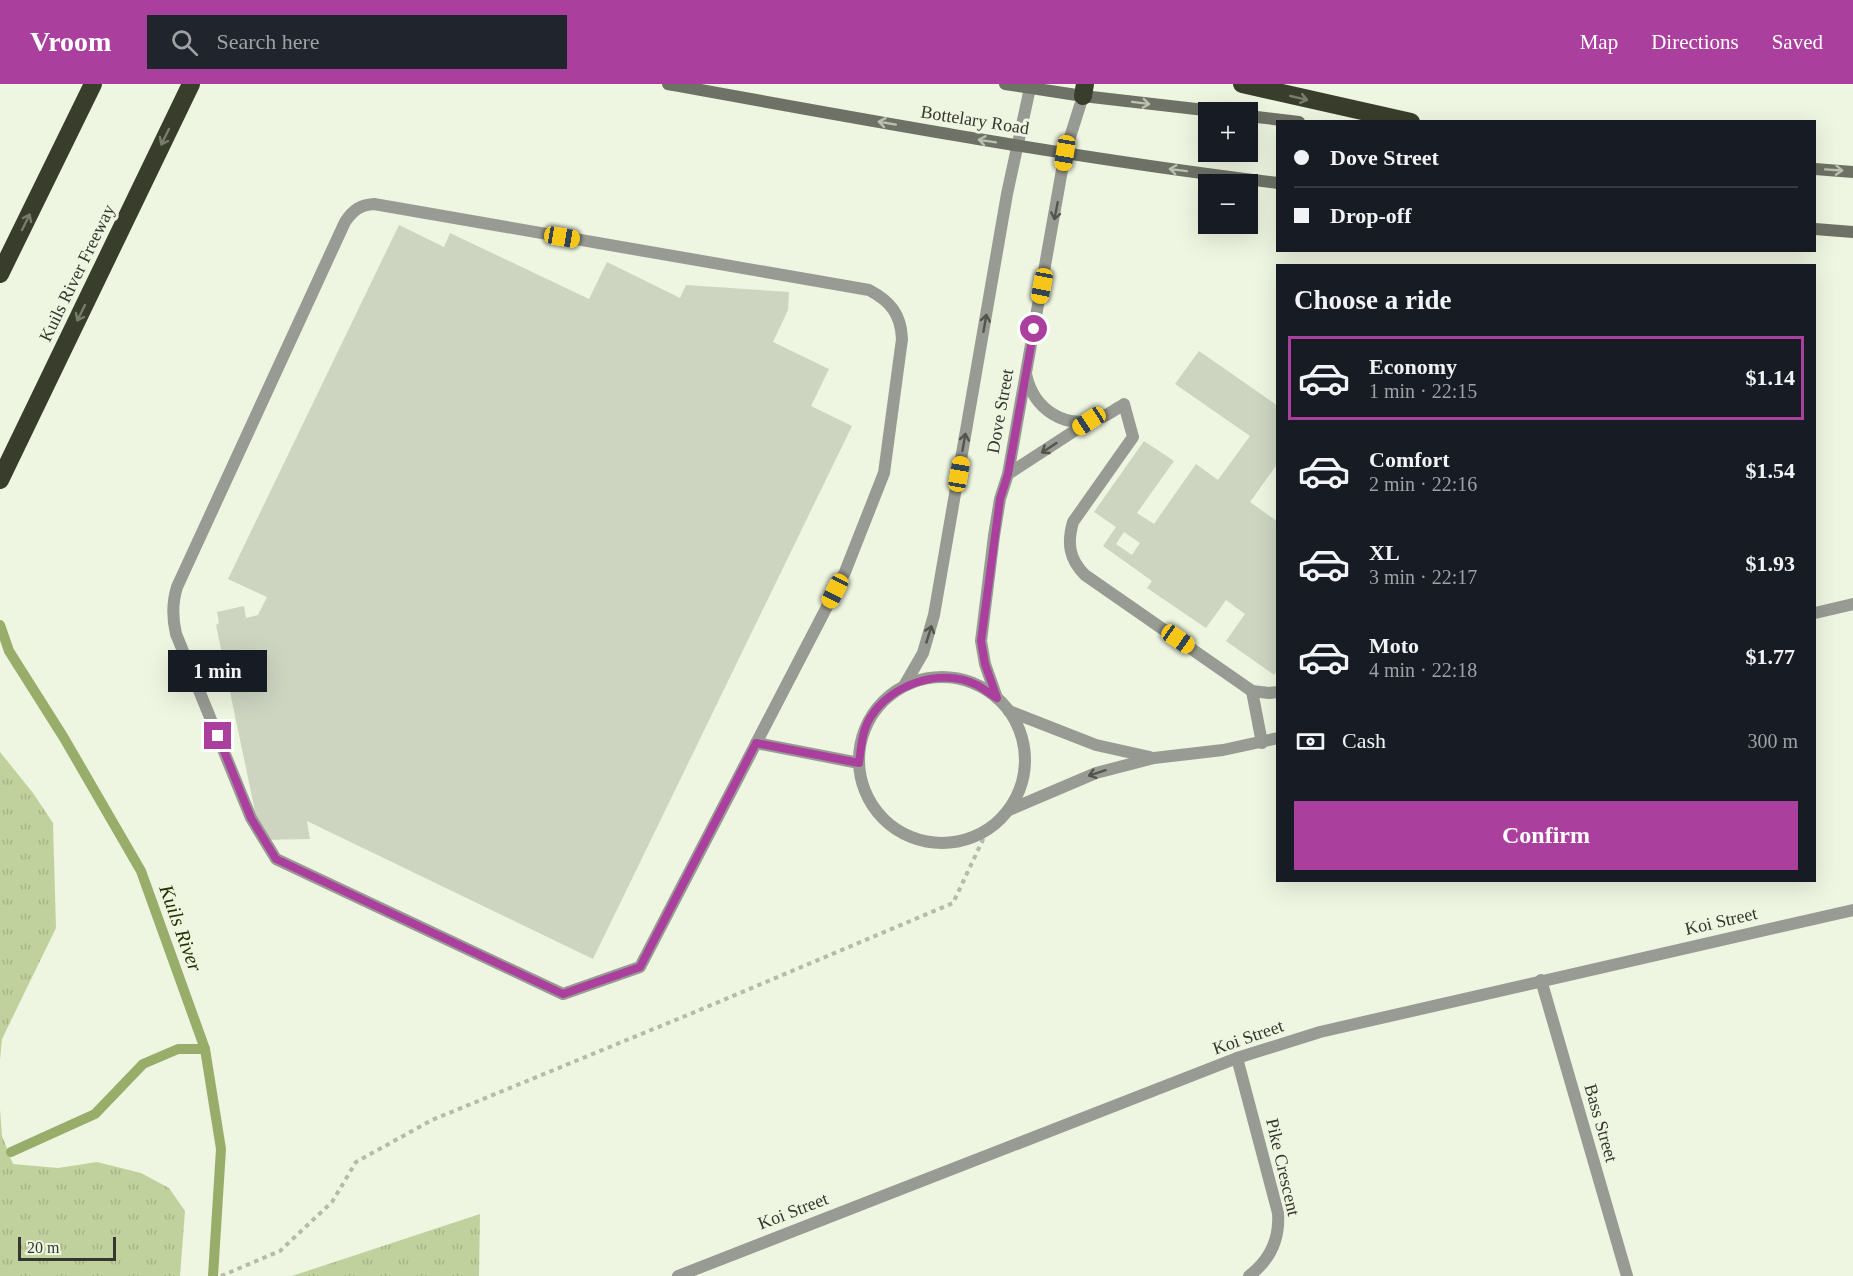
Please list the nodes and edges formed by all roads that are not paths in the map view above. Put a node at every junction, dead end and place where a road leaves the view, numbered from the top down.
1 (93, 84) edge
2 (191, 84) edge
3 (668, 84) edge
4 (1005, 84) edge
5 (1242, 84) edge
6 (1030, 88) junction
7 (1084, 90) edge
8 (1198, 108) edge
9 (1258, 117) edge
10 (1282, 120) edge
11 (1402, 120) edge
12 (1018, 146) junction
13 (1065, 153) junction
14 (1816, 169) edge
15 (1853, 172) edge
16 (1276, 183) edge
17 (1816, 229) edge
18 (1853, 232) edge
19 (0, 274) edge
20 (1026, 372) junction
21 (1089, 421) junction
22 (1008, 474) junction
23 (0, 480) edge
24 (1853, 604) edge
25 (1816, 613) edge
26 (904, 686) junction
27 (1252, 691) junction
28 (1276, 692) edge
29 (997, 698) junction
30 (1009, 711) junction
31 (1276, 739) edge
32 (756, 743) junction
33 (1262, 743) junction
34 (1154, 758) junction
35 (859, 763) junction
36 (1009, 810) junction
37 (1853, 910) edge
38 (1541, 980) junction
39 (1238, 1058) junction
40 (678, 1276) edge
41 (1249, 1276) edge
42 (1627, 1276) edge

19 -> 1 highway
2 -> 23 highway, Kuils River Freeway
12 -> 3 main road, Bottelary Road
4 - 6 main road
5 -> 11 highway
6 - 7 main road
6 - 12 street, Dove Street
7 -> 8 main road
7 - 13 street, Dove Street
9 - 10 main road
12 - 13 main road, Bottelary Road
26 -> 12 street, Dove Street
16 -> 13 main road, Bottelary Road
13 -> 20 street, Dove Street
14 -> 15 main road
17 - 18 main road
20 - 21 street
20 - 22 street, Dove Street
21 -> 22 street
21 - 27 street
22 - 29 street, Dove Street
24 - 25 street
26 - 29 street, Dove Street
26 - 35 street, Dove Street
27 - 28 street
27 - 33 street
29 - 30 street, Dove Street
30 - 34 street
30 - 36 street, Dove Street
31 - 33 street
32 - 32 street
32 - 35 street
33 - 34 street
34 -> 36 street
35 - 36 street, Dove Street
37 - 38 street, Koi Street
38 - 39 street, Koi Street
38 - 42 street, Bass Street
39 - 40 street, Koi Street
39 - 41 street, Pike Crescent

